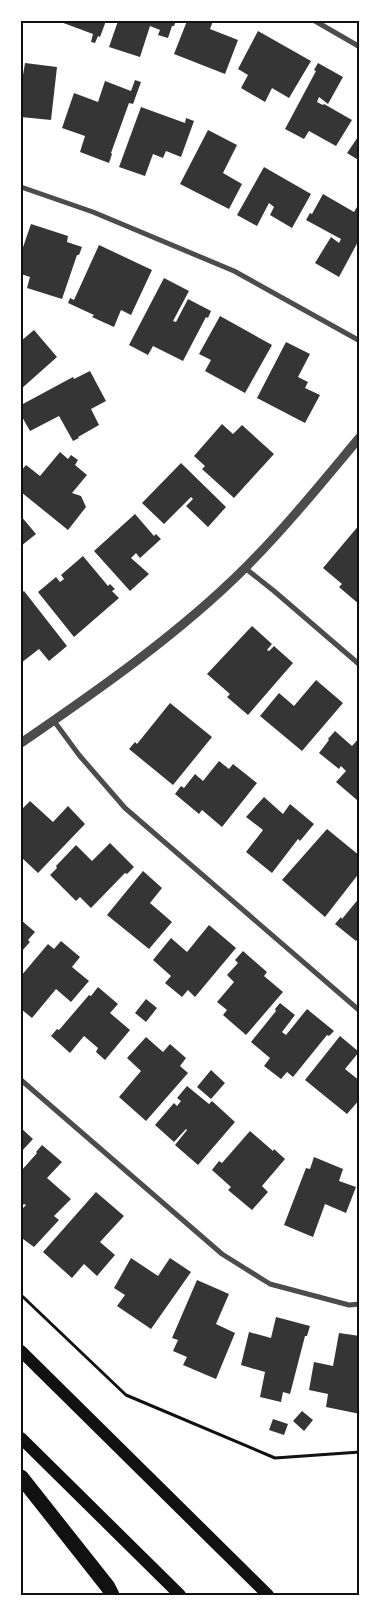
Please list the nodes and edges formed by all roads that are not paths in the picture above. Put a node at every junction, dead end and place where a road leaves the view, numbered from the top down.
1 (315, 21) edge
2 (360, 47) edge
3 (21, 187) edge
4 (360, 341) edge
5 (360, 437) edge
6 (245, 568) junction
7 (360, 665) edge
8 (54, 721) junction
9 (21, 743) edge
10 (360, 1011) edge
11 (21, 1080) edge
12 (360, 1304) edge
13 (21, 1351) edge
14 (21, 1438) edge
15 (21, 1477) edge
16 (112, 1595) edge
17 (180, 1595) edge
18 (268, 1595) edge

1 - 2 street
3 - 4 street
5 - 6 street
6 - 7 street
6 - 8 street
8 - 9 street
8 - 10 street
11 - 12 street
13 - 18 main road
14 - 17 main road
15 - 16 highway

